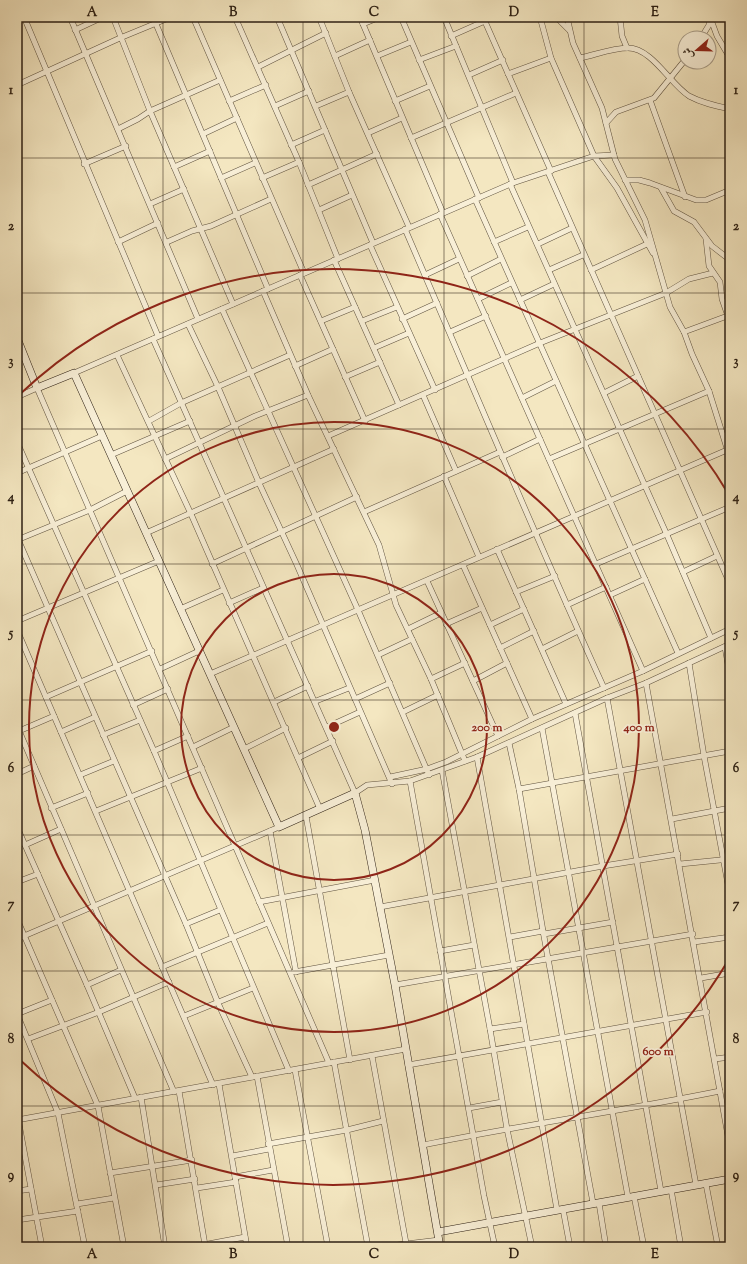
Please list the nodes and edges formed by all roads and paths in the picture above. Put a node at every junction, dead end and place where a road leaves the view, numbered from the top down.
1 (24, 17) edge
2 (70, 17) edge
3 (103, 17) edge
4 (113, 17) edge
5 (171, 17) edge
6 (193, 17) edge
7 (235, 17) edge
8 (277, 17) edge
9 (319, 17) edge
10 (360, 17) edge
11 (380, 17) edge
12 (401, 17) edge
13 (444, 17) edge
14 (540, 17) edge
15 (556, 17) edge
16 (568, 17) edge
17 (620, 17) edge
18 (165, 18) edge
19 (710, 18) edge
20 (484, 19) edge
21 (156, 24) junction
22 (363, 24) junction
23 (75, 30) junction
24 (569, 30) junction
25 (706, 30) edge
26 (326, 33) junction
27 (451, 36) junction
28 (120, 38) junction
29 (370, 40) junction
30 (411, 42) junction
31 (456, 46) junction
32 (627, 48) junction
33 (291, 50) junction
34 (85, 55) junction
35 (335, 56) junction
36 (376, 56) junction
37 (551, 58) junction
38 (580, 58) junction
39 (730, 58) edge
40 (420, 60) junction
41 (503, 60) junction
42 (258, 67) junction
43 (678, 70) edge
44 (46, 72) junction
45 (508, 74) junction
46 (469, 76) junction
47 (220, 80) junction
48 (670, 80) junction
49 (17, 85) edge
50 (266, 85) junction
51 (430, 86) junction
52 (309, 91) junction
53 (349, 92) junction
54 (516, 93) junction
55 (186, 95) junction
56 (650, 100) junction
57 (229, 101) junction
58 (396, 101) junction
59 (275, 106) junction
60 (316, 106) junction
61 (482, 108) junction
62 (730, 109) edge
63 (150, 110) junction
64 (236, 118) junction
65 (402, 118) junction
66 (606, 123) junction
67 (446, 124) junction
68 (118, 130) junction
69 (325, 130) junction
70 (368, 133) junction
71 (203, 134) junction
72 (411, 138) junction
73 (291, 145) junction
74 (126, 146) junction
75 (210, 151) junction
76 (377, 154) junction
77 (614, 155) junction
78 (594, 156) junction
79 (299, 162) junction
80 (255, 163) junction
81 (84, 164) junction
82 (174, 167) junction
83 (341, 169) junction
84 (549, 172) junction
85 (222, 178) junction
86 (262, 178) junction
87 (625, 180) junction
88 (308, 184) junction
89 (512, 184) junction
90 (661, 188) junction
91 (184, 189) junction
92 (730, 190) edge
93 (352, 195) junction
94 (685, 197) junction
95 (477, 199) junction
96 (271, 200) junction
97 (150, 204) junction
98 (318, 210) junction
99 (442, 213) junction
100 (237, 214) junction
101 (158, 223) junction
102 (528, 227) junction
103 (407, 228) junction
104 (572, 228) junction
105 (201, 229) junction
106 (706, 238) junction
107 (118, 242) junction
108 (166, 242) junction
109 (494, 242) junction
110 (371, 244) junction
111 (538, 244) junction
112 (647, 244) junction
113 (583, 255) junction
114 (655, 256) junction
115 (459, 259) junction
116 (501, 259) junction
117 (336, 260) junction
118 (730, 260) edge
119 (549, 270) junction
120 (591, 270) junction
121 (713, 273) junction
122 (302, 274) junction
123 (425, 275) junction
124 (467, 276) junction
125 (511, 283) junction
126 (554, 284) junction
127 (265, 290) junction
128 (666, 294) junction
129 (478, 299) junction
130 (520, 300) junction
131 (437, 303) junction
132 (233, 304) junction
133 (355, 307) junction
134 (397, 307) junction
135 (222, 309) junction
136 (611, 314) junction
137 (729, 315) edge
138 (486, 316) junction
139 (198, 319) junction
140 (402, 319) junction
141 (321, 321) junction
142 (362, 321) junction
143 (730, 322) edge
144 (188, 324) junction
145 (574, 329) junction
146 (450, 332) junction
147 (684, 332) junction
148 (409, 333) junction
149 (158, 336) junction
150 (17, 338) edge
151 (153, 339) junction
152 (540, 343) junction
153 (374, 348) junction
154 (333, 349) junction
155 (117, 355) junction
156 (290, 355) junction
157 (504, 359) junction
158 (380, 362) junction
159 (295, 366) junction
160 (252, 372) junction
161 (74, 373) junction
162 (469, 374) junction
163 (638, 376) junction
164 (345, 377) junction
165 (556, 381) junction
166 (218, 387) junction
167 (37, 388) junction
168 (434, 390) junction
169 (604, 392) junction
170 (709, 392) junction
171 (308, 395) junction
172 (423, 395) junction
173 (17, 397) edge
174 (522, 398) junction
175 (181, 403) junction
176 (399, 405) junction
177 (268, 411) junction
178 (654, 415) junction
179 (149, 421) junction
180 (190, 421) junction
181 (364, 421) junction
182 (236, 426) junction
183 (620, 429) junction
184 (102, 436) junction
185 (155, 436) junction
186 (328, 436) junction
187 (540, 439) junction
188 (17, 442) edge
189 (200, 444) junction
190 (584, 445) junction
191 (334, 449) junction
192 (727, 450) junction
193 (63, 452) junction
194 (111, 455) junction
195 (501, 455) junction
196 (730, 458) edge
197 (165, 459) junction
198 (549, 459) junction
199 (294, 467) junction
200 (29, 468) junction
201 (456, 471) junction
202 (680, 471) junction
203 (17, 473) edge
204 (444, 476) junction
205 (258, 483) junction
206 (645, 486) junction
207 (127, 491) junction
208 (357, 497) junction
209 (224, 499) junction
210 (609, 502) junction
211 (730, 507) edge
212 (90, 510) junction
213 (364, 512) junction
214 (191, 514) junction
215 (315, 516) junction
216 (575, 516) junction
217 (701, 519) junction
218 (55, 524) junction
219 (282, 532) junction
220 (146, 533) junction
221 (536, 533) junction
222 (667, 535) junction
223 (17, 539) edge
224 (247, 548) junction
225 (497, 548) junction
226 (632, 550) junction
227 (717, 556) junction
228 (479, 557) junction
229 (159, 561) junction
230 (212, 564) junction
231 (596, 564) junction
232 (463, 565) junction
233 (683, 572) junction
234 (555, 576) junction
235 (120, 578) junction
236 (644, 579) junction
237 (427, 581) junction
238 (730, 584) edge
239 (606, 587) junction
240 (263, 588) junction
241 (223, 590) junction
242 (516, 592) junction
243 (83, 593) junction
244 (394, 596) junction
245 (610, 596) junction
246 (229, 603) junction
247 (567, 605) junction
248 (48, 607) junction
249 (482, 608) junction
250 (180, 609) junction
251 (358, 610) junction
252 (524, 610) junction
253 (441, 613) junction
254 (17, 621) edge
255 (446, 624) junction
256 (322, 625) junction
257 (490, 625) junction
258 (408, 629) junction
259 (730, 629) edge
260 (17, 630) edge
261 (534, 631) junction
262 (578, 631) junction
263 (711, 638) junction
264 (412, 639) junction
265 (288, 641) junction
266 (728, 646) edge
267 (500, 648) junction
268 (542, 649) junction
269 (152, 651) junction
270 (199, 651) junction
271 (678, 653) junction
272 (378, 655) junction
273 (253, 656) junction
274 (464, 663) junction
275 (507, 663) junction
276 (689, 663) junction
277 (116, 666) junction
278 (160, 669) junction
279 (643, 671) junction
280 (210, 674) junction
281 (730, 676) edge
282 (431, 679) junction
283 (80, 681) junction
284 (473, 681) junction
285 (390, 683) junction
286 (646, 683) junction
287 (308, 686) junction
288 (349, 688) junction
289 (604, 688) junction
290 (168, 689) junction
291 (438, 695) junction
292 (46, 697) junction
293 (607, 698) junction
294 (355, 699) junction
295 (316, 701) junction
296 (274, 702) junction
297 (566, 704) junction
298 (133, 705) junction
299 (360, 712) junction
300 (403, 712) junction
301 (575, 713) junction
302 (54, 716) junction
303 (95, 716) junction
304 (532, 719) junction
305 (140, 720) junction
306 (327, 727) junction
307 (234, 728) junction
308 (286, 728) junction
309 (542, 728) junction
310 (18, 729) edge
311 (61, 732) junction
312 (103, 735) junction
313 (188, 736) junction
314 (498, 736) junction
315 (332, 741) junction
316 (509, 743) junction
317 (193, 747) junction
318 (244, 749) junction
319 (154, 751) junction
320 (730, 751) edge
321 (462, 754) junction
322 (704, 756) junction
323 (477, 757) junction
324 (298, 758) junction
325 (114, 761) junction
326 (465, 761) junction
327 (661, 763) junction
328 (34, 766) junction
329 (202, 768) junction
330 (427, 769) junction
331 (442, 770) junction
332 (621, 770) junction
333 (17, 774) edge
334 (80, 775) junction
335 (429, 775) junction
336 (587, 776) junction
337 (390, 777) junction
338 (410, 781) junction
339 (166, 783) junction
340 (553, 783) junction
341 (392, 784) junction
342 (519, 789) junction
343 (88, 793) junction
344 (355, 793) junction
345 (131, 798) junction
346 (51, 808) junction
347 (730, 808) edge
348 (320, 809) junction
349 (96, 811) junction
350 (715, 811) junction
351 (306, 816) junction
352 (672, 819) junction
353 (279, 826) junction
354 (17, 827) edge
355 (61, 829) junction
356 (270, 831) junction
357 (25, 845) junction
358 (236, 845) junction
359 (678, 854) junction
360 (730, 859) edge
361 (199, 860) junction
362 (637, 860) junction
363 (723, 860) junction
364 (680, 864) junction
365 (603, 866) junction
366 (569, 873) junction
367 (38, 874) junction
368 (164, 876) junction
369 (534, 879) junction
370 (375, 880) junction
371 (17, 882) edge
372 (499, 885) junction
373 (130, 891) junction
374 (321, 891) junction
375 (465, 891) junction
376 (730, 895) edge
377 (430, 897) junction
378 (282, 898) junction
379 (259, 902) junction
380 (94, 907) junction
381 (380, 907) junction
382 (220, 910) junction
383 (17, 918) edge
384 (59, 921) junction
385 (613, 922) junction
386 (268, 923) junction
387 (186, 924) junction
388 (579, 928) junction
389 (543, 933) junction
390 (693, 934) junction
391 (24, 936) junction
392 (510, 936) junction
393 (730, 937) edge
394 (233, 938) junction
395 (17, 939) edge
396 (653, 940) junction
397 (694, 942) junction
398 (474, 944) junction
399 (618, 946) junction
400 (440, 951) junction
401 (197, 953) junction
402 (583, 953) junction
403 (389, 955) junction
404 (548, 958) junction
405 (514, 964) junction
406 (334, 965) junction
407 (162, 967) junction
408 (121, 970) junction
409 (479, 970) junction
410 (294, 972) junction
411 (730, 973) edge
412 (445, 976) junction
413 (701, 978) junction
414 (169, 982) junction
415 (87, 985) junction
416 (395, 985) junction
417 (253, 988) junction
418 (134, 997) junction
419 (52, 1000) junction
420 (218, 1003) junction
421 (99, 1012) junction
422 (707, 1012) junction
423 (17, 1014) edge
424 (184, 1016) junction
425 (665, 1018) junction
426 (524, 1024) junction
427 (63, 1025) junction
428 (632, 1025) junction
429 (490, 1029) junction
430 (597, 1031) junction
431 (563, 1037) junction
432 (28, 1039) junction
433 (527, 1044) junction
434 (494, 1049) junction
435 (406, 1050) junction
436 (372, 1056) junction
437 (458, 1056) junction
438 (730, 1056) edge
439 (715, 1059) junction
440 (350, 1060) junction
441 (332, 1062) junction
442 (408, 1065) junction
443 (292, 1070) junction
444 (254, 1077) junction
445 (219, 1084) junction
446 (213, 1085) junction
447 (177, 1091) junction
448 (720, 1091) junction
449 (141, 1097) junction
450 (135, 1098) junction
451 (680, 1099) junction
452 (502, 1102) junction
453 (647, 1105) junction
454 (98, 1106) junction
455 (469, 1108) junction
456 (612, 1111) junction
457 (17, 1113) edge
458 (58, 1113) junction
459 (578, 1118) junction
460 (18, 1120) edge
461 (384, 1121) junction
462 (543, 1124) junction
463 (728, 1124) edge
464 (507, 1129) junction
465 (347, 1130) junction
466 (473, 1135) junction
467 (308, 1138) junction
468 (423, 1146) junction
469 (269, 1147) junction
470 (730, 1147) edge
471 (232, 1156) junction
472 (192, 1160) junction
473 (152, 1166) junction
474 (273, 1170) junction
475 (110, 1174) junction
476 (195, 1178) junction
477 (730, 1179) edge
478 (236, 1180) junction
479 (706, 1184) junction
480 (156, 1185) junction
481 (696, 1185) junction
482 (197, 1188) junction
483 (31, 1189) junction
484 (671, 1190) junction
485 (17, 1191) edge
486 (661, 1191) junction
487 (631, 1197) junction
488 (114, 1198) junction
489 (596, 1203) junction
490 (77, 1204) junction
491 (560, 1210) junction
492 (78, 1211) junction
493 (525, 1216) junction
494 (36, 1217) junction
495 (17, 1220) edge
496 (490, 1222) junction
497 (438, 1232) junction
498 (245, 1237) junction
499 (406, 1243) junction
500 (440, 1244) edge
501 (205, 1245) junction
502 (42, 1247) edge
503 (85, 1247) edge
504 (124, 1247) edge
505 (165, 1247) edge
506 (192, 1247) edge
507 (246, 1247) edge
508 (288, 1247) edge
509 (328, 1247) edge
510 (368, 1247) edge
511 (382, 1247) edge
512 (495, 1247) edge
513 (532, 1247) edge
514 (570, 1247) edge
515 (606, 1247) edge
516 (644, 1247) edge
517 (681, 1247) edge
518 (718, 1247) edge

1 - 44 street
2 - 23 street
3 - 23 street
4 - 28 street
5 - 18 street
6 - 47 street
7 - 42 street
8 - 33 street
9 - 26 street
10 - 22 street
11 - 22 street
12 - 30 street
13 - 27 street
14 - 37 street
15 - 24 street
16 - 24 street
17 - 32 street
18 - 21 street
19 - 25 street
19 - 39 street
20 - 27 street
20 - 41 street
21 - 28 street
21 - 55 street
22 - 29 street
23 - 34 street
24 - 38 street
26 - 33 street
26 - 35 street
27 - 31 street
28 - 34 street
28 - 63 street
29 - 35 street
29 - 36 street
30 - 36 street
30 - 40 street
31 - 40 street
31 - 46 street
32 - 38 street
32 - 48 street
33 - 42 street
33 - 52 street
34 - 44 street
34 - 68 street
35 - 53 street
36 - 58 street
37 - 45 street
37 - 78 street
38 - 66 street
40 - 51 street
41 - 45 street
41 - 46 street
42 - 50 street
43 - 48 street
44 - 49 street
44 - 81 street
45 - 54 street
46 - 61 street
47 - 55 street
47 - 57 street
48 - 56 street
48 - 62 street
50 - 57 street
50 - 59 street
51 - 58 street
51 - 67 street
52 - 59 street
52 - 60 street
53 - 60 street
53 - 70 street
54 - 61 street
54 - 84 street
55 - 63 street
55 - 71 street
56 - 66 street
56 - 94 street
57 - 64 street
58 - 65 street
59 - 73 street
60 - 69 street
61 - 67 street
61 - 89 street
63 - 68 street
63 - 82 street
64 - 71 street
64 - 80 street
65 - 70 street
65 - 72 street
66 - 77 street
67 - 72 street
67 - 95 street
68 - 74 street
69 - 73 street
69 - 83 street
70 - 76 street
71 - 75 street
72 - 99 street
73 - 79 street
74 - 81 street
74 - 97 street
75 - 82 street
75 - 85 street
76 - 83 street
76 - 103 street
77 - 78 street
77 - 87 street
78 - 84 street
78 - 112 street
79 - 86 street
79 - 88 street
80 - 85 street
80 - 86 street
81 - 107 street
82 - 91 street
83 - 88 street
83 - 93 street
84 - 89 street
84 - 104 street
85 - 100 street
86 - 96 street
87 - 90 street
87 - 114 street
88 - 98 street
89 - 95 street
89 - 102 street
90 - 94 street
90 - 106 street
91 - 97 street
91 - 105 street
92 - 94 street
93 - 98 street
93 - 110 street
95 - 99 street
95 - 109 street
96 - 100 street
96 - 122 street
97 - 101 street
98 - 117 street
99 - 103 street
99 - 115 street
100 - 105 street
100 - 127 street
101 - 107 street
101 - 108 street
102 - 109 street
102 - 111 street
103 - 110 street
103 - 123 street
104 - 111 street
104 - 113 street
105 - 108 street
105 - 132 street
106 - 118 street
106 - 121 street
107 - 149 street
108 - 139 street
109 - 116 street
110 - 117 street
110 - 134 street
111 - 119 street
112 - 114 street
112 - 120 street
113 - 119 street
113 - 120 street
114 - 128 street
115 - 123 street
115 - 124 street
116 - 124 street
116 - 125 street
117 - 122 street
117 - 133 street
119 - 126 street
120 - 136 street
121 - 128 street
121 - 137 street
122 - 127 street
122 - 141 street
123 - 131 street
124 - 129 street
125 - 129 street
125 - 130 street
126 - 130 street
126 - 145 street
127 - 132 street
127 - 156 street
128 - 136 street
128 - 147 street
129 - 138 street
130 - 152 street
131 - 140 street
131 - 146 street
132 - 135 street
133 - 141 street
133 - 142 street
134 - 140 street
134 - 142 street
135 - 139 street
135 - 160 street
136 - 145 street
136 - 163 street
137 - 143 street
137 - 147 street
138 - 146 street
138 - 157 street
139 - 144 street
140 - 148 street
141 - 154 street
142 - 153 street
144 - 149 street
144 - 166 street
145 - 152 street
145 - 169 street
146 - 162 street
147 - 170 street
148 - 153 street
148 - 168 street
149 - 151 street
150 - 167 main road
151 - 155 street
151 - 175 street
152 - 157 street
152 - 165 street
153 - 158 street
154 - 159 street
154 - 164 street
155 - 161 street
155 - 179 street
156 - 159 street
156 - 160 street
157 - 162 street
157 - 174 street
158 - 164 street
158 - 176 street
159 - 171 street
160 - 166 street
160 - 177 street
161 - 167 main road
161 - 184 main road
162 - 168 street
162 - 195 street
163 - 169 street
163 - 178 street
164 - 181 street
165 - 174 street
165 - 190 street
166 - 175 street
166 - 182 street
167 - 173 street
167 - 193 street
168 - 172 street
169 - 183 street
170 - 178 street
170 - 192 street
171 - 177 street
171 - 186 street
172 - 176 street
172 - 201 street
174 - 187 street
175 - 179 street
175 - 180 street
176 - 181 street
177 - 182 street
177 - 199 street
178 - 183 street
178 - 202 street
179 - 185 street
180 - 185 street
180 - 189 street
181 - 186 street
182 - 189 street
182 - 205 street
183 - 190 street
183 - 206 street
184 - 193 street
184 - 194 main road
185 - 194 street
185 - 197 street
186 - 191 street
187 - 195 street
187 - 198 street
188 - 200 street
189 - 197 street
189 - 209 street
190 - 198 street
190 - 210 street
191 - 199 street
191 - 208 street
192 - 196 street
192 - 202 street
193 - 200 street
193 - 212 street
194 - 207 main road
195 - 201 street
195 - 221 street
197 - 214 street
198 - 216 street
199 - 205 street
199 - 215 street
200 - 203 street
200 - 218 street
201 - 204 street
202 - 206 street
202 - 217 street
204 - 213 street
204 - 228 street
205 - 209 street
205 - 219 street
206 - 210 street
206 - 222 street
207 - 212 street
207 - 220 main road
208 - 213 street
208 - 215 street
209 - 214 street
209 - 224 street
210 - 216 street
210 - 226 street
211 - 217 street
212 - 218 street
212 - 235 street
213 - 244 street
214 - 220 street
214 - 230 street
215 - 219 street
215 - 251 street
216 - 221 street
216 - 231 street
217 - 222 street
217 - 227 street
218 - 223 street
218 - 243 street
219 - 224 street
219 - 256 street
220 - 229 main road
221 - 225 street
221 - 234 street
222 - 226 street
222 - 233 street
223 - 248 street
224 - 230 street
224 - 240 street
225 - 228 street
225 - 242 street
226 - 231 street
226 - 236 street
227 - 233 street
227 - 238 street
228 - 232 street
229 - 235 street
229 - 250 main road
230 - 241 street
231 - 239 street
232 - 237 street
232 - 249 street
233 - 263 street
234 - 242 street
234 - 247 street
235 - 243 street
235 - 269 street
236 - 245 street
236 - 271 street
237 - 244 street
237 - 253 street
239 - 245 street
239 - 247 street
240 - 246 street
240 - 265 street
241 - 246 street
241 - 250 street
242 - 252 street
243 - 248 street
243 - 277 street
244 - 251 street
244 - 258 street
245 - 279 street
246 - 273 street
247 - 262 street
248 - 254 street
248 - 283 street
249 - 255 street
249 - 257 street
250 - 270 main road
251 - 256 street
251 - 272 street
252 - 257 street
252 - 261 street
253 - 255 street
253 - 258 street
255 - 274 street
256 - 265 street
256 - 288 street
257 - 267 street
258 - 264 street
259 - 263 street
260 - 292 street
261 - 267 street
261 - 268 street
262 - 268 street
262 - 289 street
263 - 271 street
264 - 272 street
264 - 282 street
265 - 273 street
265 - 287 street
266 - 276 street
266 - 281 street
267 - 275 street
268 - 297 street
269 - 277 street
269 - 278 street
270 - 278 street
270 - 280 main road
271 - 279 street
272 - 285 street
273 - 280 street
273 - 296 street
274 - 282 street
274 - 284 street
275 - 284 street
275 - 304 street
276 - 286 street
276 - 322 street
277 - 283 street
277 - 298 street
278 - 290 street
279 - 289 street
280 - 307 main road
282 - 291 street
283 - 292 street
283 - 303 street
284 - 314 street
285 - 294 street
285 - 300 street
286 - 293 street
286 - 327 street
287 - 295 street
287 - 296 street
288 - 294 street
288 - 295 street
289 - 297 street
290 - 298 street
290 - 313 street
291 - 300 street
291 - 321 street
292 - 302 street
293 - 301 street
293 - 332 street
294 - 299 street
295 - 306 street
296 - 308 street
297 - 304 street
298 - 305 street
299 - 306 street
299 - 337 street
300 - 330 street
301 - 309 street
301 - 336 street
302 - 310 street
302 - 311 street
303 - 311 street
303 - 312 street
304 - 314 street
305 - 312 street
305 - 319 street
306 - 315 street
307 - 317 street
307 - 318 main road
308 - 318 street
308 - 324 street
309 - 316 street
309 - 340 street
310 - 328 street
311 - 334 street
312 - 325 street
313 - 317 street
313 - 319 street
314 - 321 street
315 - 324 street
315 - 344 street
316 - 323 street
316 - 342 street
317 - 329 street
318 - 353 main road
319 - 339 street
320 - 322 street
321 - 326 street
321 - 330 street
322 - 327 street
322 - 350 street
323 - 326 street
323 - 372 street
324 - 348 street
325 - 334 street
325 - 345 street
326 - 331 street
327 - 332 street
327 - 352 street
328 - 333 street
328 - 346 street
329 - 339 street
329 - 358 street
330 - 335 street
330 - 337 street
331 - 335 street
331 - 375 street
332 - 336 street
332 - 362 street
334 - 343 street
335 - 338 street
336 - 340 street
336 - 365 street
337 - 341 street
338 - 341 street
338 - 377 street
339 - 345 street
339 - 361 street
340 - 342 street
340 - 366 street
341 - 344 street
342 - 369 street
343 - 346 street
343 - 349 street
344 - 348 main road
344 - 370 main road
345 - 349 street
345 - 368 street
346 - 355 street
347 - 350 street
348 - 351 main road
349 - 373 street
350 - 352 street
350 - 363 street
351 - 353 main road
351 - 374 street
352 - 359 street
353 - 356 street
354 - 357 street
355 - 357 street
355 - 380 street
356 - 358 street
356 - 378 street
357 - 367 street
358 - 361 street
358 - 379 street
359 - 362 street
359 - 364 street
360 - 363 street
361 - 368 street
361 - 382 street
362 - 365 street
362 - 396 street
363 - 364 street
363 - 376 street
364 - 390 street
365 - 366 street
365 - 385 street
366 - 369 street
366 - 388 street
367 - 371 street
367 - 384 street
368 - 373 street
368 - 387 street
369 - 372 street
369 - 389 street
370 - 374 street
370 - 381 main road
372 - 375 street
372 - 392 street
373 - 380 street
373 - 407 street
374 - 378 street
374 - 406 street
375 - 377 street
375 - 398 street
377 - 381 street
377 - 400 street
378 - 379 street
378 - 410 street
379 - 386 street
380 - 384 street
380 - 408 street
381 - 403 main road
382 - 387 street
382 - 394 street
383 - 391 street
384 - 391 street
384 - 415 street
385 - 388 street
385 - 399 street
386 - 394 street
386 - 410 street
387 - 401 street
388 - 389 street
388 - 402 street
389 - 392 street
389 - 404 street
390 - 396 street
390 - 397 street
391 - 395 street
391 - 419 street
392 - 405 street
393 - 397 street
394 - 401 street
394 - 417 street
396 - 399 street
396 - 425 street
397 - 413 street
398 - 400 street
398 - 409 street
399 - 402 street
399 - 428 street
400 - 412 street
401 - 407 street
401 - 420 street
402 - 404 street
402 - 430 street
403 - 406 street
403 - 416 main road
404 - 405 street
404 - 431 street
405 - 409 street
405 - 426 street
406 - 410 street
406 - 440 street
407 - 414 street
408 - 415 street
408 - 418 street
409 - 412 street
409 - 429 street
410 - 441 street
411 - 413 street
412 - 416 street
412 - 437 street
413 - 422 street
414 - 418 street
414 - 424 street
415 - 421 street
416 - 435 main road
417 - 420 street
417 - 443 street
418 - 421 street
418 - 447 street
419 - 423 street
419 - 427 street
420 - 424 street
420 - 444 street
421 - 427 street
421 - 450 street
422 - 425 street
422 - 439 street
423 - 432 street
424 - 446 street
425 - 428 street
425 - 451 street
426 - 429 street
426 - 433 street
427 - 432 street
427 - 454 street
428 - 430 street
428 - 453 street
429 - 434 street
430 - 431 street
430 - 456 street
431 - 433 street
431 - 459 street
432 - 458 street
433 - 434 street
433 - 462 street
434 - 437 street
434 - 452 street
435 - 436 street
435 - 442 main road
436 - 440 street
436 - 461 street
437 - 442 street
437 - 455 street
438 - 439 street
439 - 448 street
440 - 441 street
441 - 443 street
441 - 465 street
442 - 468 main road
443 - 444 street
443 - 467 street
444 - 445 street
444 - 469 street
445 - 446 street
445 - 471 street
446 - 447 street
447 - 449 street
447 - 472 street
448 - 451 street
448 - 463 street
449 - 450 street
449 - 473 street
450 - 454 street
451 - 453 street
451 - 481 street
452 - 455 street
452 - 464 street
453 - 456 street
453 - 486 street
454 - 458 street
454 - 475 street
455 - 466 street
456 - 459 street
456 - 487 street
457 - 460 street
458 - 460 street
458 - 490 street
459 - 462 street
459 - 489 street
460 - 483 street
461 - 465 street
461 - 499 street
462 - 464 street
462 - 491 street
463 - 470 street
464 - 466 street
464 - 493 street
465 - 467 street
465 - 510 street
466 - 468 street
466 - 496 street
467 - 469 street
467 - 509 street
468 - 497 main road
469 - 471 street
469 - 474 street
471 - 478 street
472 - 473 street
472 - 476 street
473 - 475 street
473 - 480 street
474 - 478 street
474 - 508 street
475 - 488 street
476 - 480 street
476 - 482 street
477 - 479 main road
478 - 482 street
478 - 498 street
479 - 481 main road
479 - 518 street
480 - 505 street
481 - 484 main road
482 - 501 street
483 - 485 street
483 - 494 street
484 - 486 main road
484 - 517 street
486 - 487 main road
487 - 489 main road
487 - 516 street
488 - 490 street
488 - 504 street
489 - 491 main road
489 - 515 street
490 - 492 street
491 - 493 main road
491 - 514 street
492 - 494 street
492 - 503 street
493 - 496 main road
493 - 513 street
494 - 495 street
494 - 502 street
496 - 497 main road
496 - 512 street
497 - 500 main road
498 - 501 street
498 - 507 street
499 - 500 street
499 - 511 street
501 - 506 street

